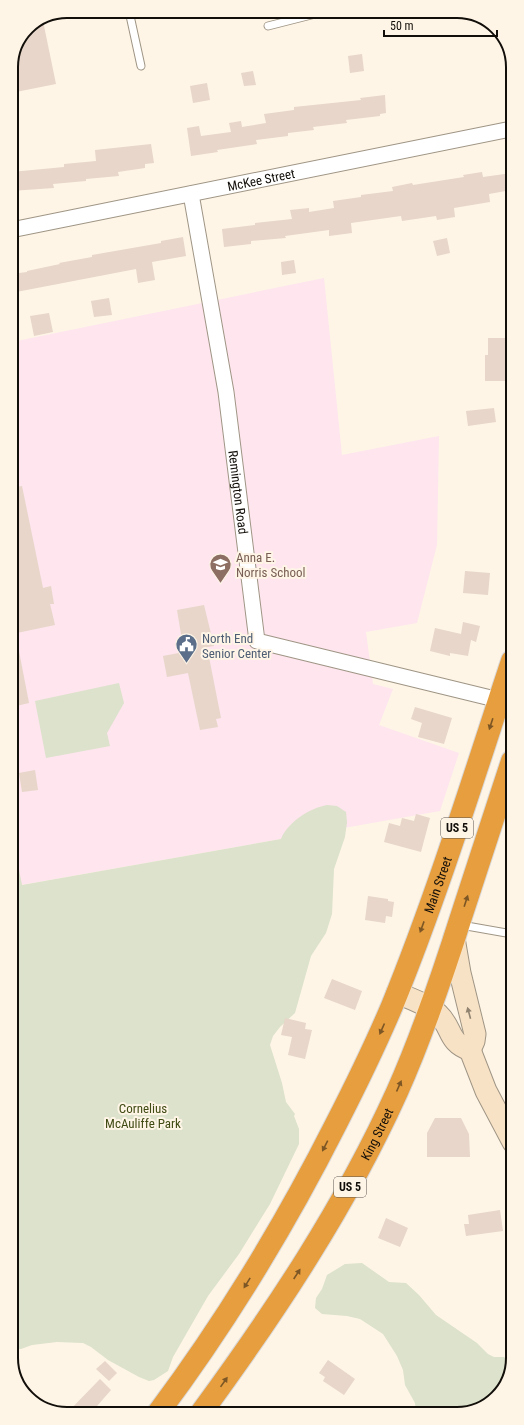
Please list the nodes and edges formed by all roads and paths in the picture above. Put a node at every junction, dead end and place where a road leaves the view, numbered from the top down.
1 (131, 18) edge
2 (299, 18) edge
3 (268, 26) dead end
4 (141, 66) dead end
5 (506, 131) edge
6 (191, 194) junction
7 (18, 229) edge
8 (506, 679) edge
9 (499, 700) junction
10 (506, 780) edge
11 (457, 932) junction
12 (506, 934) edge
13 (397, 993) junction
14 (431, 1008) junction
15 (470, 1050) junction
16 (506, 1129) edge
17 (162, 1407) edge
18 (205, 1407) edge

1 - 4 lane
2 - 3 lane
5 - 6 street, McKee Street
6 - 7 street, McKee Street
6 - 9 street, Remington Road
8 - 9 highway, Main Street / US 5
9 -> 13 highway, Main Street / US 5
11 -> 10 highway, US 5
11 - 12 lane
11 - 14 highway, King Street / US 5
15 -> 11 street
13 - 14 street
13 -> 17 highway, US 5
14 - 15 street
18 -> 14 highway, King Street / US 5
15 - 16 street

